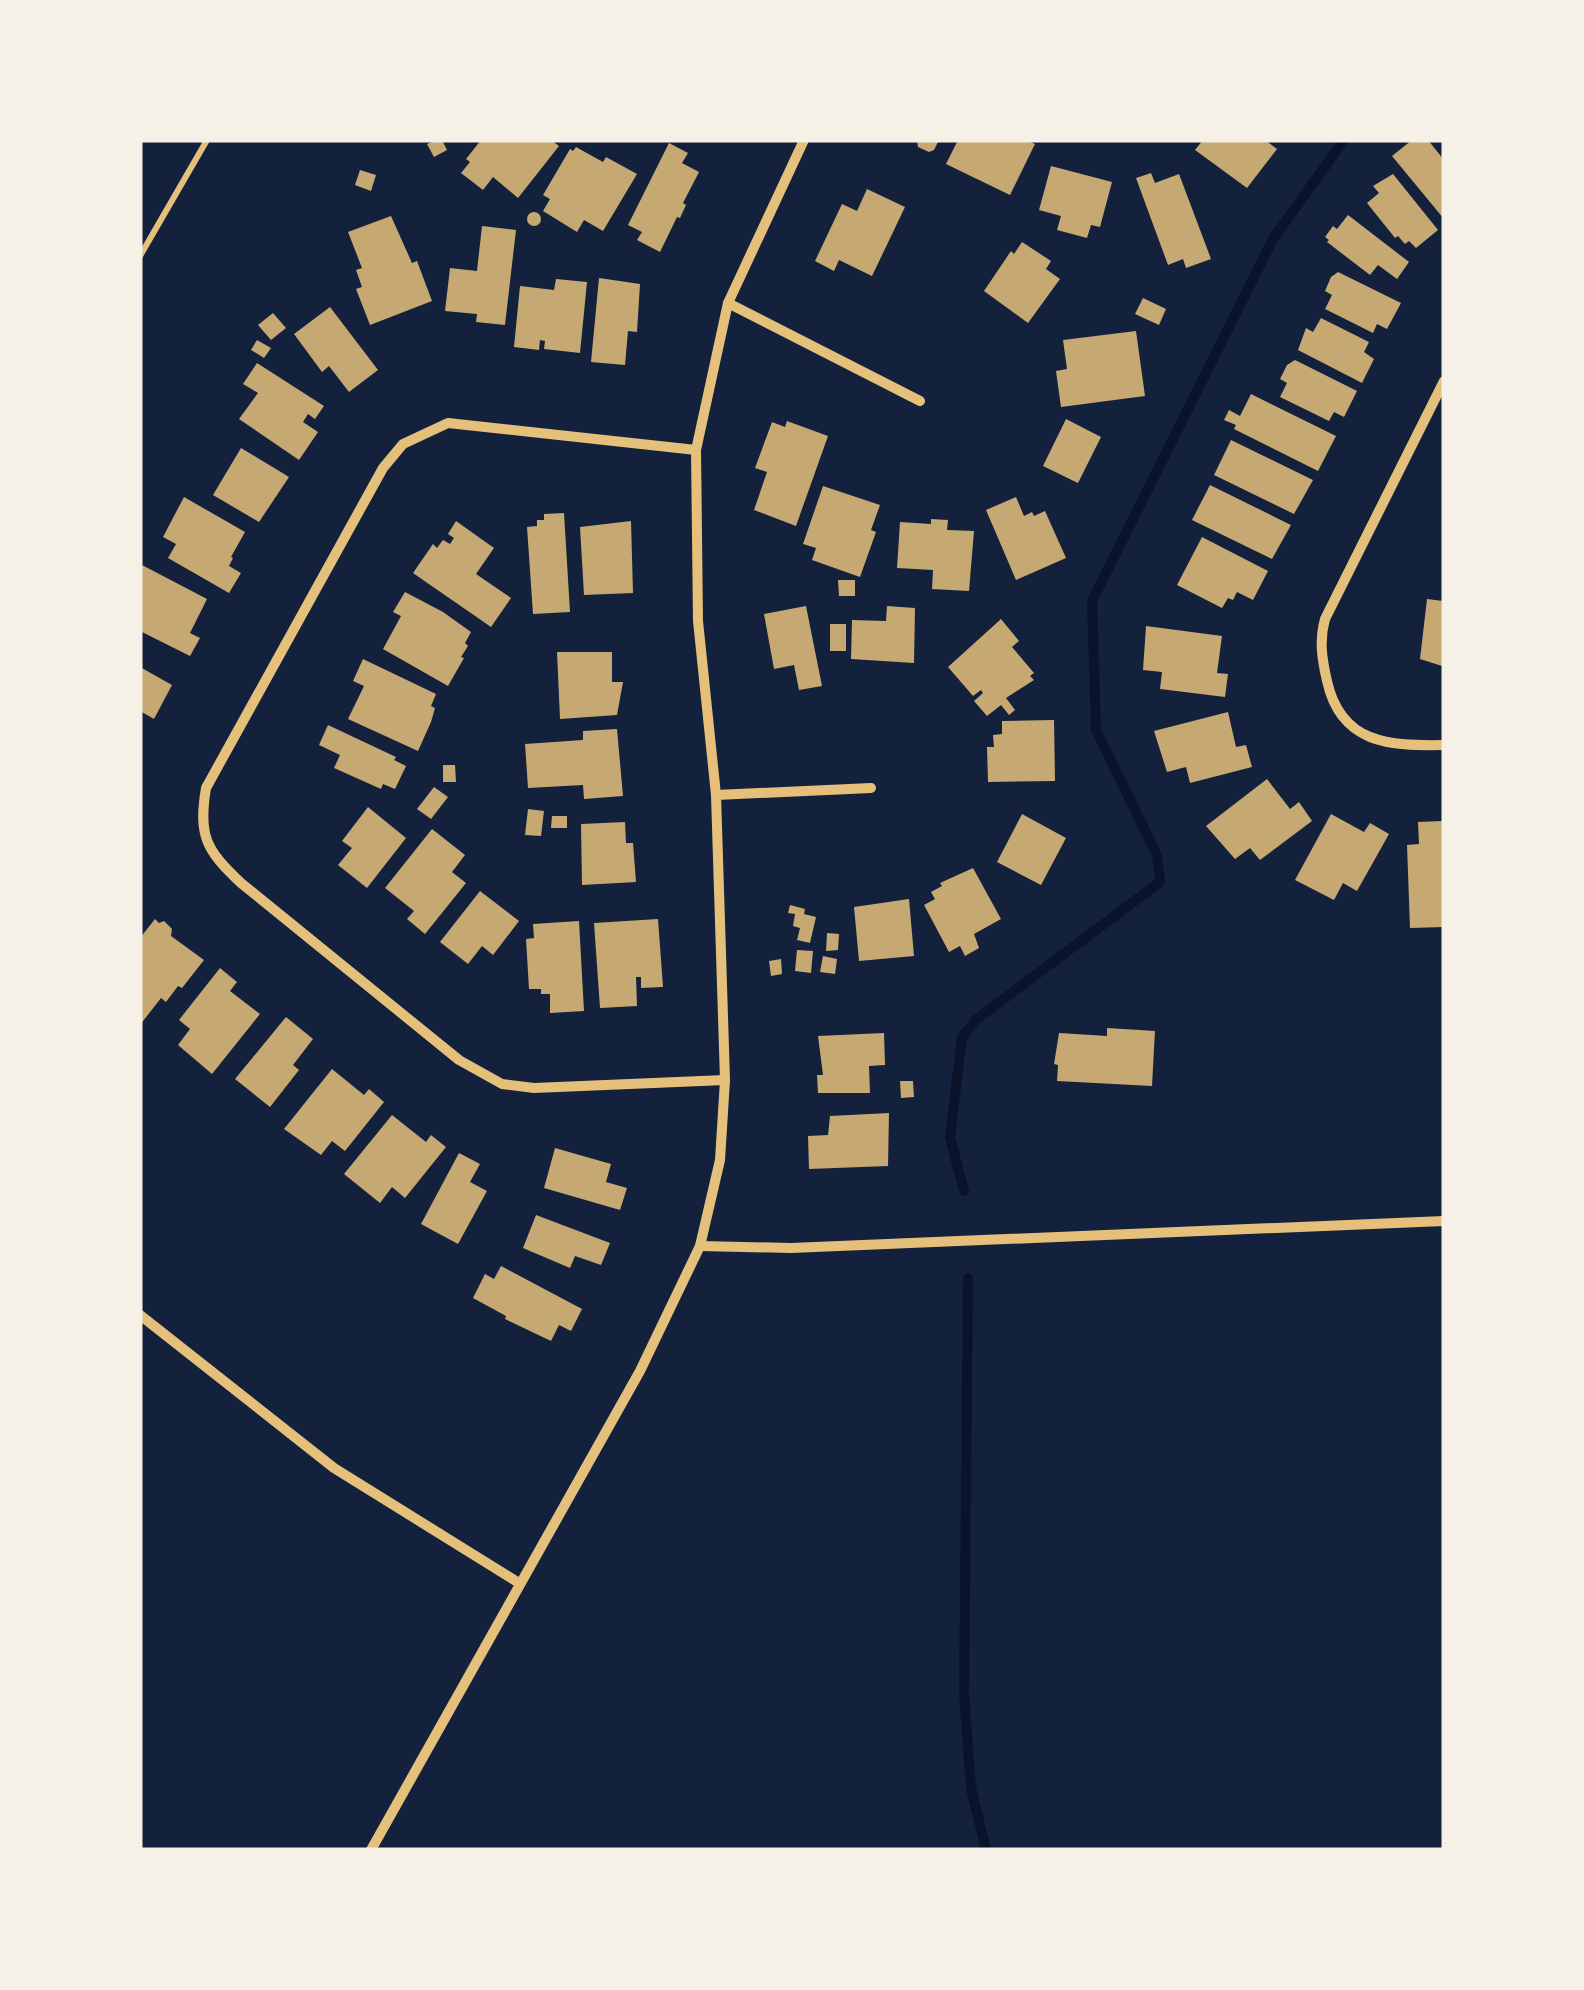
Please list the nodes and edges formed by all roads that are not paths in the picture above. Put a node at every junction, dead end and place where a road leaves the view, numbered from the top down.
1 (804, 140) edge
2 (728, 303) junction
3 (1444, 381) edge
4 (920, 402) dead end
5 (696, 450) junction
6 (1444, 745) edge
7 (871, 788) dead end
8 (716, 795) junction
9 (725, 1080) junction
10 (1444, 1221) edge
11 (700, 1246) junction
12 (140, 1315) edge
13 (519, 1583) junction
14 (371, 1850) edge

1 - 2 street
2 - 4 street
2 - 5 street
3 - 6 street
5 - 8 street
5 - 9 street
7 - 8 street
8 - 9 street
9 - 11 street
10 - 11 street
11 - 13 street
12 - 13 street
13 - 14 street

